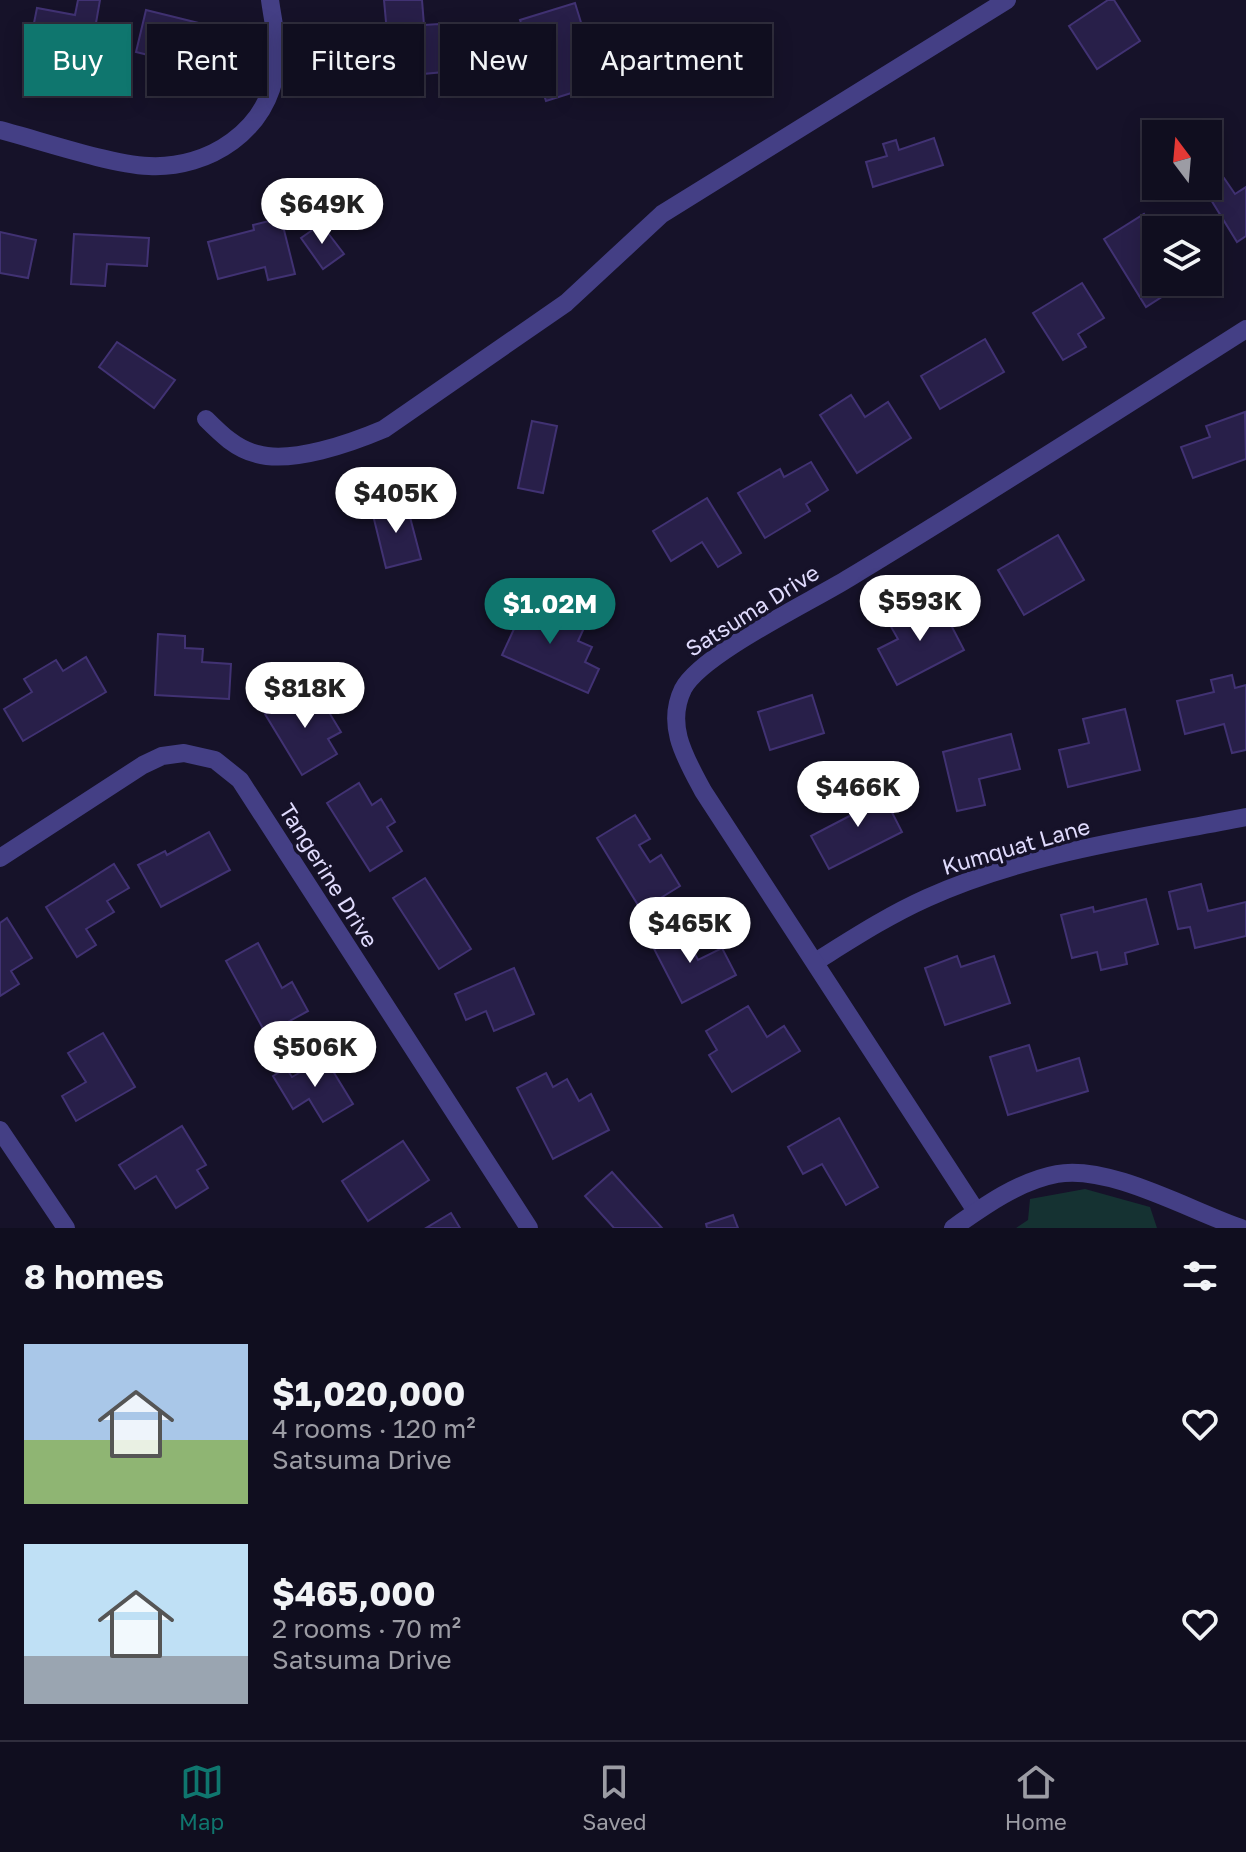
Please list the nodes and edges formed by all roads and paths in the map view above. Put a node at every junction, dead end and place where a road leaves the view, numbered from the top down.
1 (270, 0) edge
2 (1007, 0) edge
3 (0, 130) edge
4 (1246, 329) edge
5 (206, 419) dead end
6 (1246, 817) edge
7 (0, 858) edge
8 (815, 962) junction
9 (0, 1130) edge
10 (976, 1211) junction
11 (66, 1228) edge
12 (529, 1228) edge
13 (953, 1228) edge
14 (1241, 1228) edge

1 - 3 street
2 - 5 street
4 - 8 street, Satsuma Drive
6 - 8 street, Kumquat Lane
7 - 12 street, Tangerine Drive
8 - 10 street, Satsuma Drive
9 - 11 street
10 - 13 street
10 - 14 street

